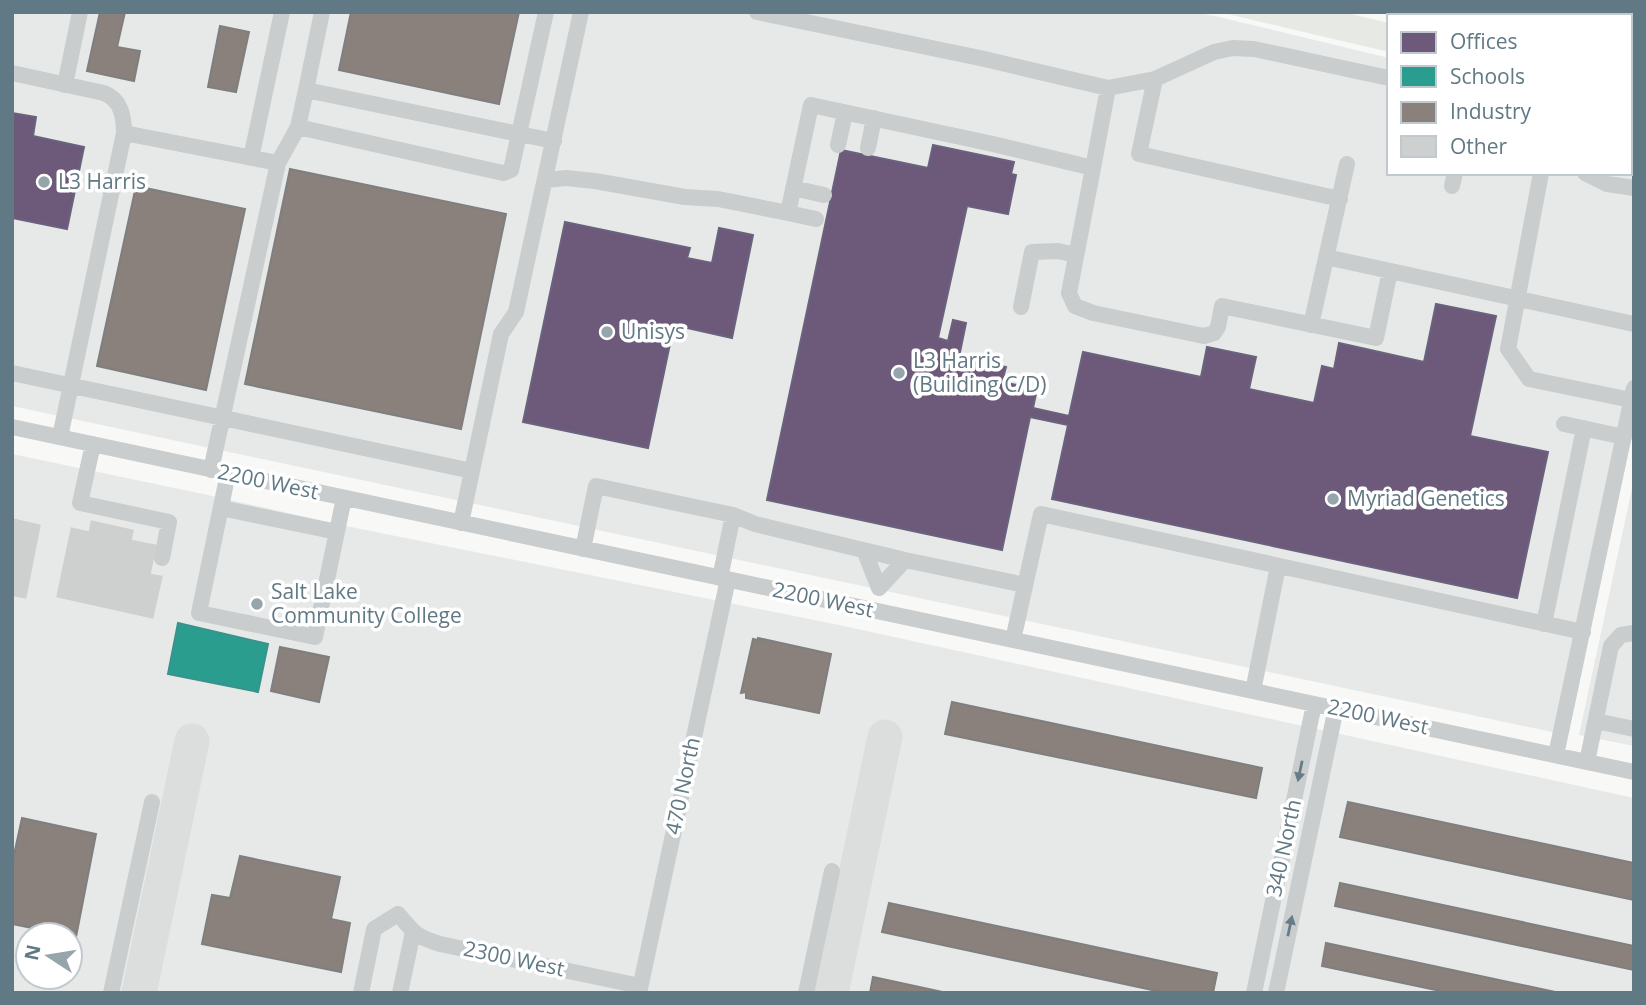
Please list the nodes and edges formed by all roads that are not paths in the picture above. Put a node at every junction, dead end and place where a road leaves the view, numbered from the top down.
1 (80, 12) edge
2 (282, 12) edge
3 (322, 12) edge
4 (545, 12) edge
5 (581, 12) edge
6 (757, 12) edge
7 (12, 73) edge
8 (1387, 78) edge
9 (1155, 79) junction
10 (65, 85) junction
11 (1108, 88) junction
12 (306, 90) junction
13 (845, 113) junction
14 (874, 118) junction
15 (298, 127) junction
16 (124, 133) junction
17 (519, 134) junction
18 (554, 141) junction
19 (838, 145) dead end
20 (867, 148) dead end
21 (251, 158) junction
22 (278, 163) junction
23 (1347, 164) dead end
24 (1093, 168) junction
25 (1541, 175) edge
26 (1589, 175) edge
27 (546, 180) junction
28 (793, 188) junction
29 (1634, 188) edge
30 (824, 195) dead end
31 (1340, 199) junction
32 (788, 212) junction
33 (816, 219) dead end
34 (1076, 255) junction
35 (1326, 257) junction
36 (1390, 271) junction
37 (1517, 299) junction
38 (1021, 307) dead end
39 (1634, 324) edge
40 (1311, 325) junction
41 (12, 373) edge
42 (70, 385) junction
43 (1633, 394) edge
44 (223, 418) junction
45 (1564, 424) dead end
46 (12, 428) edge
47 (1584, 428) junction
48 (60, 437) junction
49 (1623, 437) junction
50 (93, 444) junction
51 (211, 470) junction
52 (472, 471) junction
53 (228, 473) junction
54 (344, 498) junction
55 (221, 509) junction
56 (733, 515) junction
57 (461, 523) junction
58 (337, 532) junction
59 (583, 549) junction
60 (864, 550) junction
61 (162, 558) dead end
62 (905, 560) junction
63 (1278, 566) junction
64 (724, 579) junction
65 (1025, 584) junction
66 (879, 588) junction
67 (873, 610) junction
68 (1544, 624) junction
69 (1583, 632) junction
70 (1634, 634) edge
71 (1013, 640) junction
72 (1252, 691) junction
73 (1314, 704) junction
74 (1336, 708) junction
75 (1595, 721) junction
76 (1634, 729) edge
77 (1556, 755) junction
78 (1587, 762) junction
79 (1634, 772) edge
80 (152, 802) dead end
81 (832, 871) dead end
82 (413, 932) junction
83 (640, 989) edge
84 (111, 993) edge
85 (361, 993) edge
86 (400, 993) edge
87 (806, 993) edge
88 (1254, 993) edge
89 (1276, 993) edge

1 - 10 street
2 - 21 street
3 - 12 street
4 - 17 street
5 - 18 street
6 - 11 street
7 - 10 street
8 - 9 street
9 - 11 street
9 - 31 street
10 - 16 street
11 - 24 street
12 - 15 street
12 - 17 street
13 - 14 street
13 - 19 street
13 - 28 street
14 - 20 street
14 - 24 street
15 - 17 street
15 - 22 street
16 - 21 street
16 - 42 street
17 - 18 street
18 - 27 street
21 - 22 street
22 - 44 street
23 - 31 street
24 - 34 street
25 - 37 street
26 - 29 street
27 - 32 street
27 - 52 street
28 - 30 street
28 - 32 street
31 - 35 street
32 - 33 street
34 - 38 street
34 - 40 street
35 - 36 street
35 - 40 street
36 - 37 street
36 - 40 street
37 - 39 street
37 - 43 street
41 - 42 street
42 - 44 street
42 - 48 street
43 - 49 street
44 - 51 street
44 - 52 street
45 - 47 street
46 - 48 street, 2200 West
47 - 49 street
47 - 68 street
48 - 50 street, 2200 West
49 - 69 street
50 - 51 street, 2200 West
50 - 61 street
51 - 53 street, 2200 West
52 - 57 street
53 - 54 street, 2200 West
53 - 55 street
54 - 57 street, 2200 West
54 - 58 street
55 - 58 street
55 - 58 street
56 - 59 street
56 - 60 street
56 - 64 street, 470 North
57 - 59 street, 2200 West
59 - 64 street, 2200 West
60 - 62 street
60 - 66 street
62 - 65 street
62 - 66 street
63 - 65 street
63 - 68 street
63 - 72 street
64 - 67 street, 2200 West
64 - 83 street, 470 North
65 - 71 street
66 - 67 street
67 - 71 street, 2200 West
68 - 69 street
69 - 77 street
70 - 75 street
71 - 72 street, 2200 West
72 - 73 street, 2200 West
73 - 74 street, 2200 West
73 -> 88 street, 340 North
74 - 77 street, 2200 West
89 -> 74 street, 340 North
75 - 76 street
75 - 78 street
77 - 78 street, 2200 West
78 - 79 street, 2200 West
80 - 84 street
81 - 87 street
82 - 83 street, 2300 West
82 - 85 street, 2300 West
82 - 86 street

